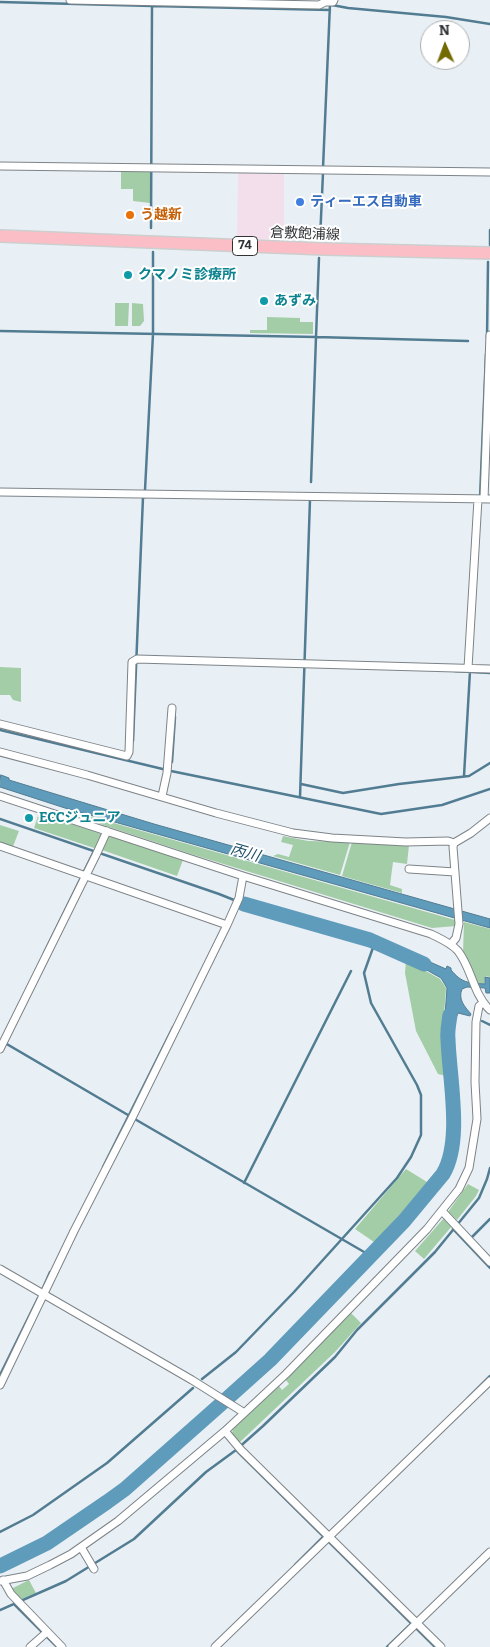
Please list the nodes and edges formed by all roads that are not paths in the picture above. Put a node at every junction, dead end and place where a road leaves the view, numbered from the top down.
1 (70, 0) edge
2 (331, 1) edge
3 (0, 166) edge
4 (490, 172) edge
5 (0, 236) edge
6 (490, 254) edge
7 (490, 335) edge
8 (0, 492) edge
9 (481, 500) edge
10 (468, 668) junction
11 (490, 669) edge
12 (172, 708) dead end
13 (0, 724) edge
14 (0, 752) edge
15 (0, 796) edge
16 (162, 796) junction
17 (490, 818) edge
18 (107, 831) junction
19 (454, 843) junction
20 (0, 846) edge
21 (409, 868) dead end
22 (455, 872) junction
23 (83, 875) junction
24 (244, 876) junction
25 (225, 924) junction
26 (451, 944) junction
27 (483, 1003) junction
28 (490, 1010) edge
29 (2, 1045) edge
30 (442, 1211) junction
31 (490, 1262) edge
32 (0, 1269) edge
33 (44, 1294) junction
34 (490, 1381) edge
35 (0, 1385) edge
36 (243, 1412) junction
37 (225, 1431) junction
38 (327, 1539) junction
39 (80, 1547) junction
40 (490, 1552) edge
41 (93, 1567) dead end
42 (2, 1581) edge
43 (415, 1623) junction
44 (45, 1633) junction
45 (30, 1647) edge
46 (62, 1647) edge
47 (215, 1647) edge
48 (392, 1647) edge
49 (440, 1647) edge

1 - 2 street
3 - 4 street
5 - 6 main road, 倉敷飽浦線 / 74
7 - 9 street
8 - 9 street
9 - 10 street
10 - 11 street
10 - 13 street
12 - 16 street
14 - 16 street
15 - 18 street
16 - 19 street
17 - 19 street
18 - 23 street
18 - 24 street
19 - 22 street
20 - 23 street
21 - 22 street
22 - 26 street
23 - 25 street
23 - 29 street
24 - 25 street
24 - 26 street
25 - 33 street
26 - 27 street
27 - 28 street
27 - 30 street
30 - 31 street
30 - 36 street
32 - 33 street
33 - 35 street
33 - 36 street
34 - 38 street
36 - 37 street
37 - 38 street
37 - 39 street
38 - 43 street
38 - 47 street
39 - 41 street
39 - 42 street
40 - 43 street
42 - 44 street
43 - 48 street
43 - 49 street
44 - 45 street
44 - 46 street

